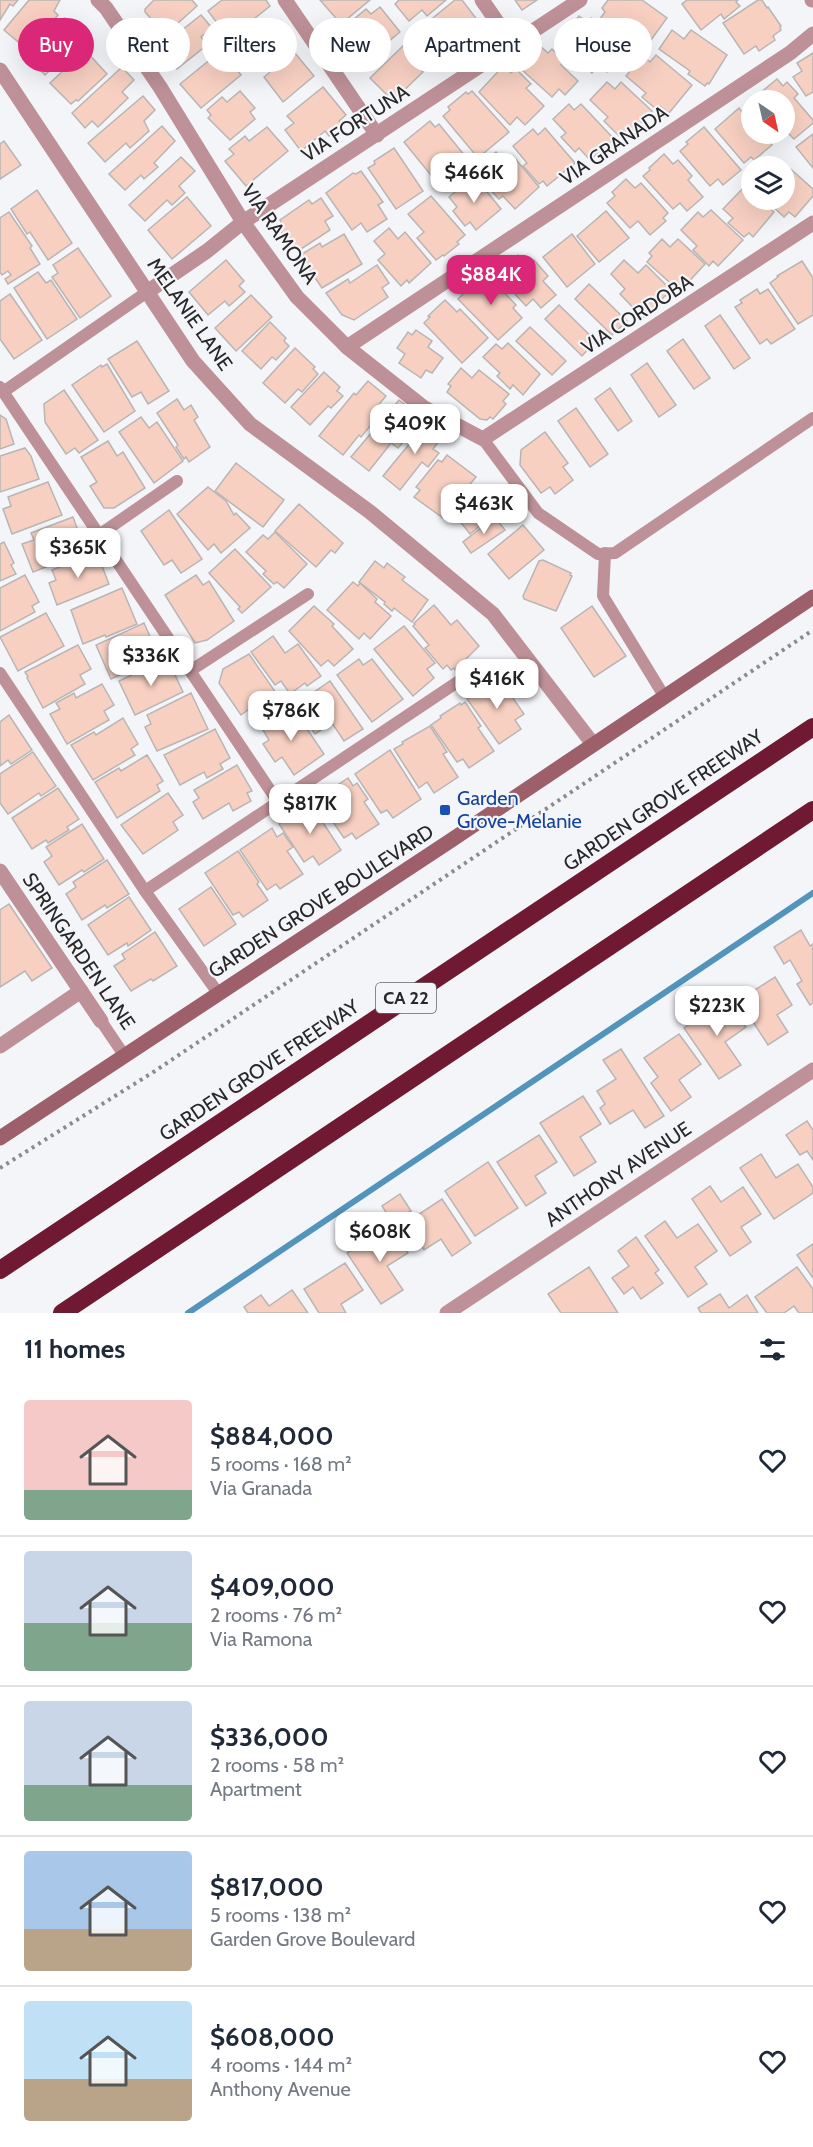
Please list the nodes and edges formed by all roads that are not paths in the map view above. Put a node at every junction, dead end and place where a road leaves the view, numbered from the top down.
1 (98, 0) edge
2 (285, 0) edge
3 (482, 0) edge
4 (580, 0) edge
5 (494, 18) edge
6 (542, 26) edge
7 (813, 34) edge
8 (0, 70) edge
9 (472, 72) edge
10 (377, 135) junction
11 (243, 222) junction
12 (813, 223) edge
13 (147, 292) junction
14 (347, 347) junction
15 (2, 389) edge
16 (813, 418) edge
17 (483, 439) junction
18 (177, 481) dead end
19 (99, 535) junction
20 (605, 553) junction
21 (308, 594) dead end
22 (813, 597) edge
23 (190, 671) junction
24 (0, 673) edge
25 (459, 681) dead end
26 (664, 696) junction
27 (813, 727) edge
28 (593, 744) junction
29 (278, 802) junction
30 (813, 810) edge
31 (0, 871) edge
32 (145, 891) junction
33 (81, 991) junction
34 (218, 993) junction
35 (101, 1021) joint
36 (0, 1046) edge
37 (124, 1055) junction
38 (813, 1070) edge
39 (0, 1138) edge
40 (0, 1270) edge
41 (62, 1313) edge
42 (447, 1313) edge

1 - 11 street, VIA RAMONA
2 - 10 street
3 - 5 street
4 - 6 street, VIA FORTUNA
7 - 14 street, VIA GRANADA
8 - 13 street, MELANIE LANE
9 - 10 street, VIA FORTUNA
10 - 11 street, VIA FORTUNA
11 - 13 street, VIA FORTUNA
11 - 14 street, VIA RAMONA
12 - 17 street, VIA CORDOBA
13 - 15 lane
13 - 28 street, MELANIE LANE
14 - 17 street, VIA RAMONA
15 - 19 lane
16 - 20 lane
17 - 20 lane
18 - 19 lane
19 - 23 lane
20 - 26 lane
21 - 23 lane
22 - 26 main road, GARDEN GROVE BOULEVARD
23 - 29 lane
24 - 32 lane
25 - 29 lane
26 - 28 main road, GARDEN GROVE BOULEVARD
27 - 40 highway, GARDEN GROVE FREEWAY / CA 22
28 - 34 main road, GARDEN GROVE BOULEVARD
29 - 32 lane
30 - 41 highway
31 - 33 street, SPRINGARDEN LANE
32 - 34 lane
33 - 35 street, SPRINGARDEN LANE
33 - 36 street
34 - 37 main road, GARDEN GROVE BOULEVARD
35 - 37 lane, SPRINGARDEN LANE
37 - 39 main road, GARDEN GROVE BOULEVARD
38 - 42 street, ANTHONY AVENUE

